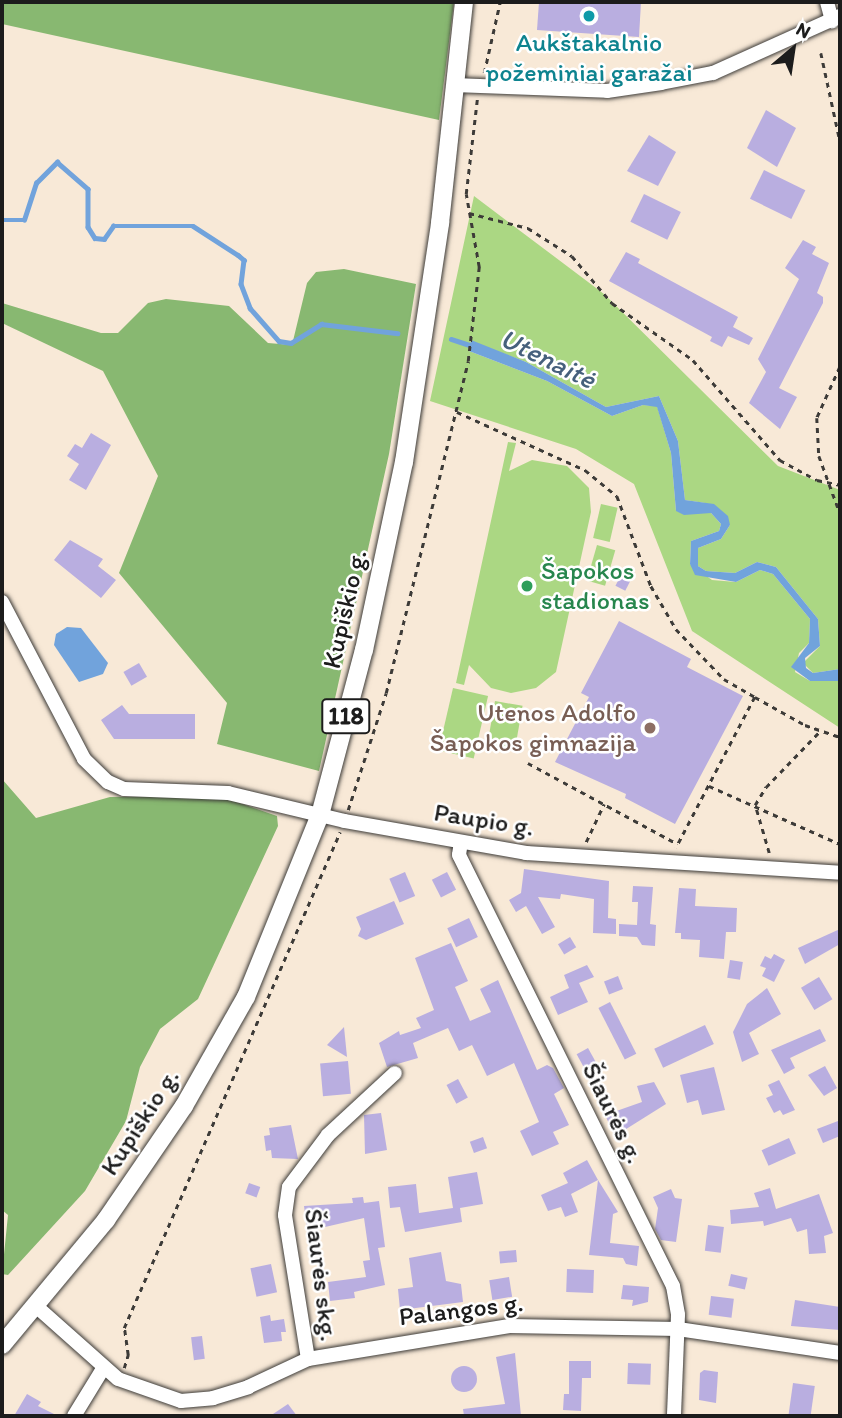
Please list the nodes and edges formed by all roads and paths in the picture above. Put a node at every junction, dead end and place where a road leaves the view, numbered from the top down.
1 (464, 2) edge
2 (500, 2) edge
3 (827, 2) edge
4 (836, 19) edge
5 (821, 53) dead end
6 (454, 85) junction
7 (480, 86) junction
8 (840, 141) edge
9 (469, 213) junction
10 (468, 361) dead end
11 (840, 367) edge
12 (457, 412) dead end
13 (828, 483) junction
14 (840, 485) edge
15 (840, 513) edge
16 (2, 602) edge
17 (754, 697) junction
18 (821, 730) junction
19 (840, 737) edge
20 (528, 763) dead end
21 (709, 786) junction
22 (604, 804) junction
23 (755, 805) junction
24 (320, 815) junction
25 (461, 842) junction
26 (678, 844) junction
27 (840, 844) edge
28 (584, 846) dead end
29 (675, 851) dead end
30 (770, 857) dead end
31 (840, 873) edge
32 (395, 1073) dead end
33 (37, 1307) junction
34 (678, 1329) junction
35 (2, 1345) edge
36 (840, 1353) edge
37 (307, 1359) junction
38 (104, 1367) junction
39 (74, 1416) edge
40 (674, 1416) edge

1 - 6 main road, Kupiškio g. / 118
2 - 7 path
3 - 4 street
4 - 7 street
5 - 8 path
6 - 7 street
6 - 24 main road, Kupiškio g. / 118
7 - 9 path
9 - 10 path
9 - 13 path
11 - 13 path
12 - 17 path
13 - 14 path
13 - 15 path
16 - 24 street, Paupio g.
17 - 18 path
17 - 21 path
18 - 19 path
18 - 23 path
20 - 22 path
21 - 23 path
21 - 26 path
22 - 26 path
22 - 28 path
23 - 27 path
23 - 30 path
24 - 25 street, Paupio g.
24 - 33 main road, Kupiškio g. / 118
25 - 31 street, Paupio g.
25 - 34 street, Šiaurės g.
26 - 29 path
32 - 37 street, Šiaurės skg.
33 - 35 main road, Kupiškio g. / 118
33 - 38 street, Palangos g.
34 - 36 street, Palangos g.
34 - 37 street, Palangos g.
34 - 40 street, Šiaurės g.
37 - 38 street, Palangos g.
38 - 39 street

